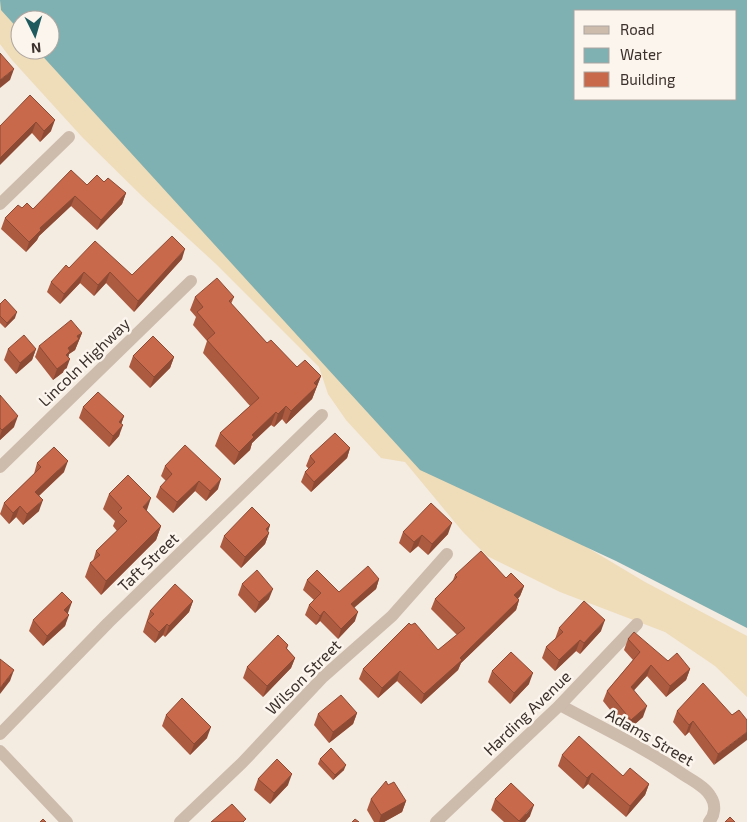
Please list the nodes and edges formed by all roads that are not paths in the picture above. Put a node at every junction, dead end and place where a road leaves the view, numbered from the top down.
1 (69, 137) dead end
2 (0, 204) edge
3 (192, 281) dead end
4 (322, 415) dead end
5 (0, 467) edge
6 (447, 554) dead end
7 (637, 624) dead end
8 (560, 705) junction
9 (0, 734) edge
10 (0, 751) edge
11 (67, 822) edge
12 (180, 822) edge
13 (436, 822) edge
14 (709, 822) edge

1 - 2 street
3 - 5 street, Lincoln Highway
4 - 9 street, Taft Street
6 - 12 street, Wilson Street
7 - 8 street, Harding Avenue
8 - 13 street, Harding Avenue
8 - 14 street, Adams Street
10 - 11 street

